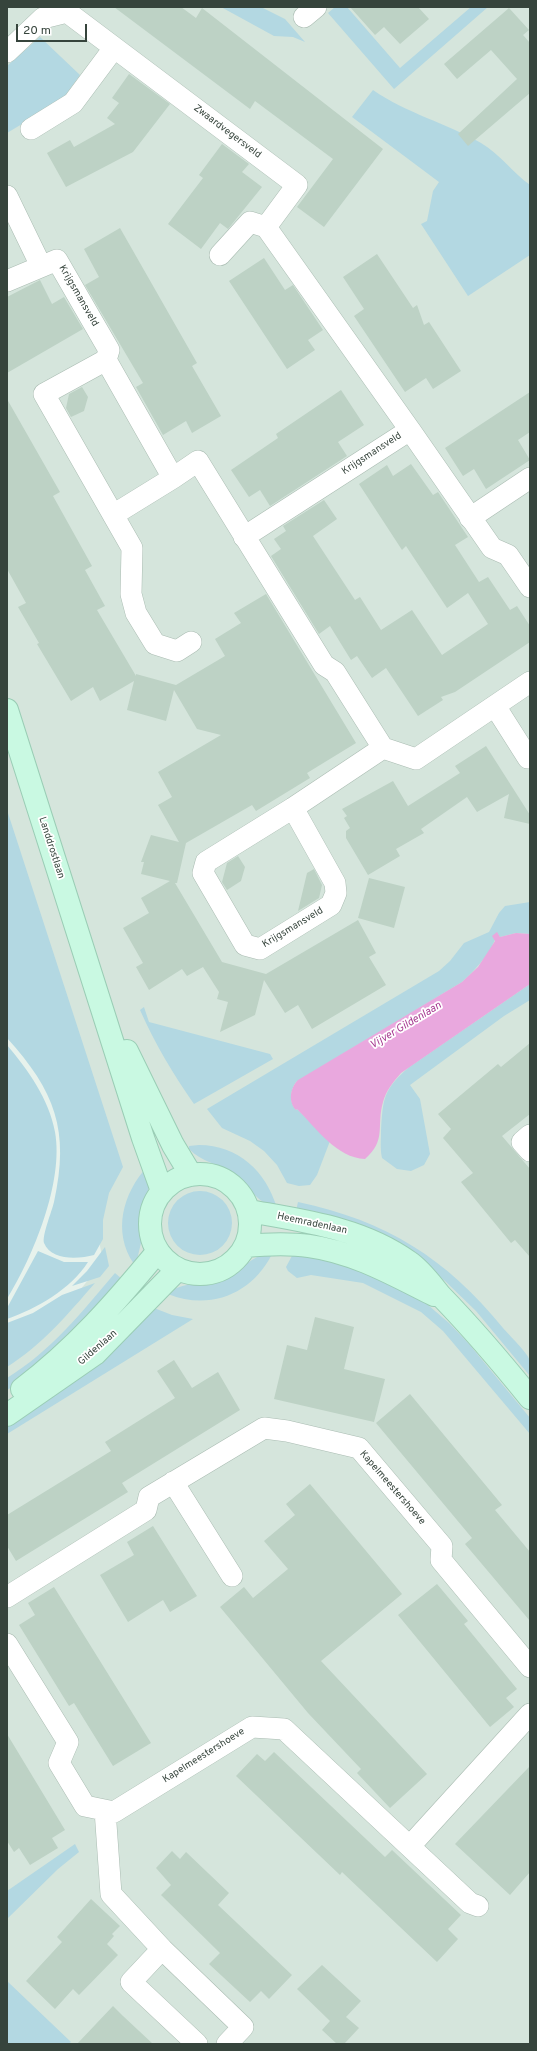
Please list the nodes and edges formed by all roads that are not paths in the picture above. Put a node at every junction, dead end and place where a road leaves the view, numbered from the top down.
1 (114, 48) junction
2 (7, 52) edge
3 (31, 129) dead end
4 (7, 196) edge
5 (266, 227) junction
6 (220, 256) dead end
7 (41, 266) junction
8 (7, 281) edge
9 (106, 360) junction
10 (410, 430) junction
11 (173, 478) junction
12 (530, 478) edge
13 (113, 515) junction
14 (470, 518) junction
15 (244, 537) junction
16 (530, 587) edge
17 (191, 642) dead end
18 (530, 682) edge
19 (495, 706) junction
20 (7, 710) edge
21 (383, 748) junction
22 (530, 758) edge
23 (293, 808) junction
24 (95, 987) junction
25 (530, 1135) edge
26 (530, 1151) edge
27 (191, 1175) junction
28 (162, 1191) junction
29 (249, 1211) junction
30 (245, 1246) junction
31 (158, 1251) junction
32 (178, 1269) junction
33 (447, 1302) junction
34 (7, 1398) edge
35 (530, 1398) edge
36 (7, 1414) edge
37 (174, 1482) junction
38 (232, 1576) dead end
39 (7, 1597) edge
40 (7, 1644) edge
41 (530, 1668) edge
42 (530, 1714) edge
43 (105, 1810) junction
44 (410, 1846) junction
45 (478, 1906) dead end
46 (162, 1949) junction
47 (197, 2044) edge
48 (227, 2044) edge

1 - 2 street, Zwaardvegersveld
1 - 3 street
1 - 5 street, Zwaardvegersveld
4 - 7 street
5 - 6 street
5 - 10 street
7 - 8 street, Krijgsmansveld
7 - 9 street, Krijgsmansveld
9 - 11 street, Krijgsmansveld
9 - 13 street
10 - 14 street, Krijgsmansveld
10 - 15 street, Krijgsmansveld
11 - 13 street
11 - 15 street
12 - 14 street
13 - 17 street
14 - 16 street, Krijgsmansveld
15 - 21 street
18 - 19 street
19 - 21 street
19 - 22 street
20 - 24 street, Landdrostlaan
21 - 23 street, Krijgsmansveld
23 - 23 street, Krijgsmansveld
24 - 27 street, Landdrostlaan
24 - 28 street, Landdrostlaan
25 - 26 street
27 - 28 street
27 - 29 street
28 - 31 street
29 - 30 street
29 - 33 street, Heemradenlaan
30 - 32 street
30 - 33 street, Heemradenlaan
31 - 32 street
31 - 34 street, Gildenlaan
32 - 36 street, Gildenlaan
33 - 35 street, Heemradenlaan
37 - 38 street
37 - 39 street, Kapelmeestershoeve
37 - 41 street, Kapelmeestershoeve
40 - 43 street, Kapelmeestershoeve
42 - 44 street
43 - 44 street, Kapelmeestershoeve
43 - 46 street
44 - 45 street, Kapelmeestershoeve
46 - 47 street
46 - 48 street

